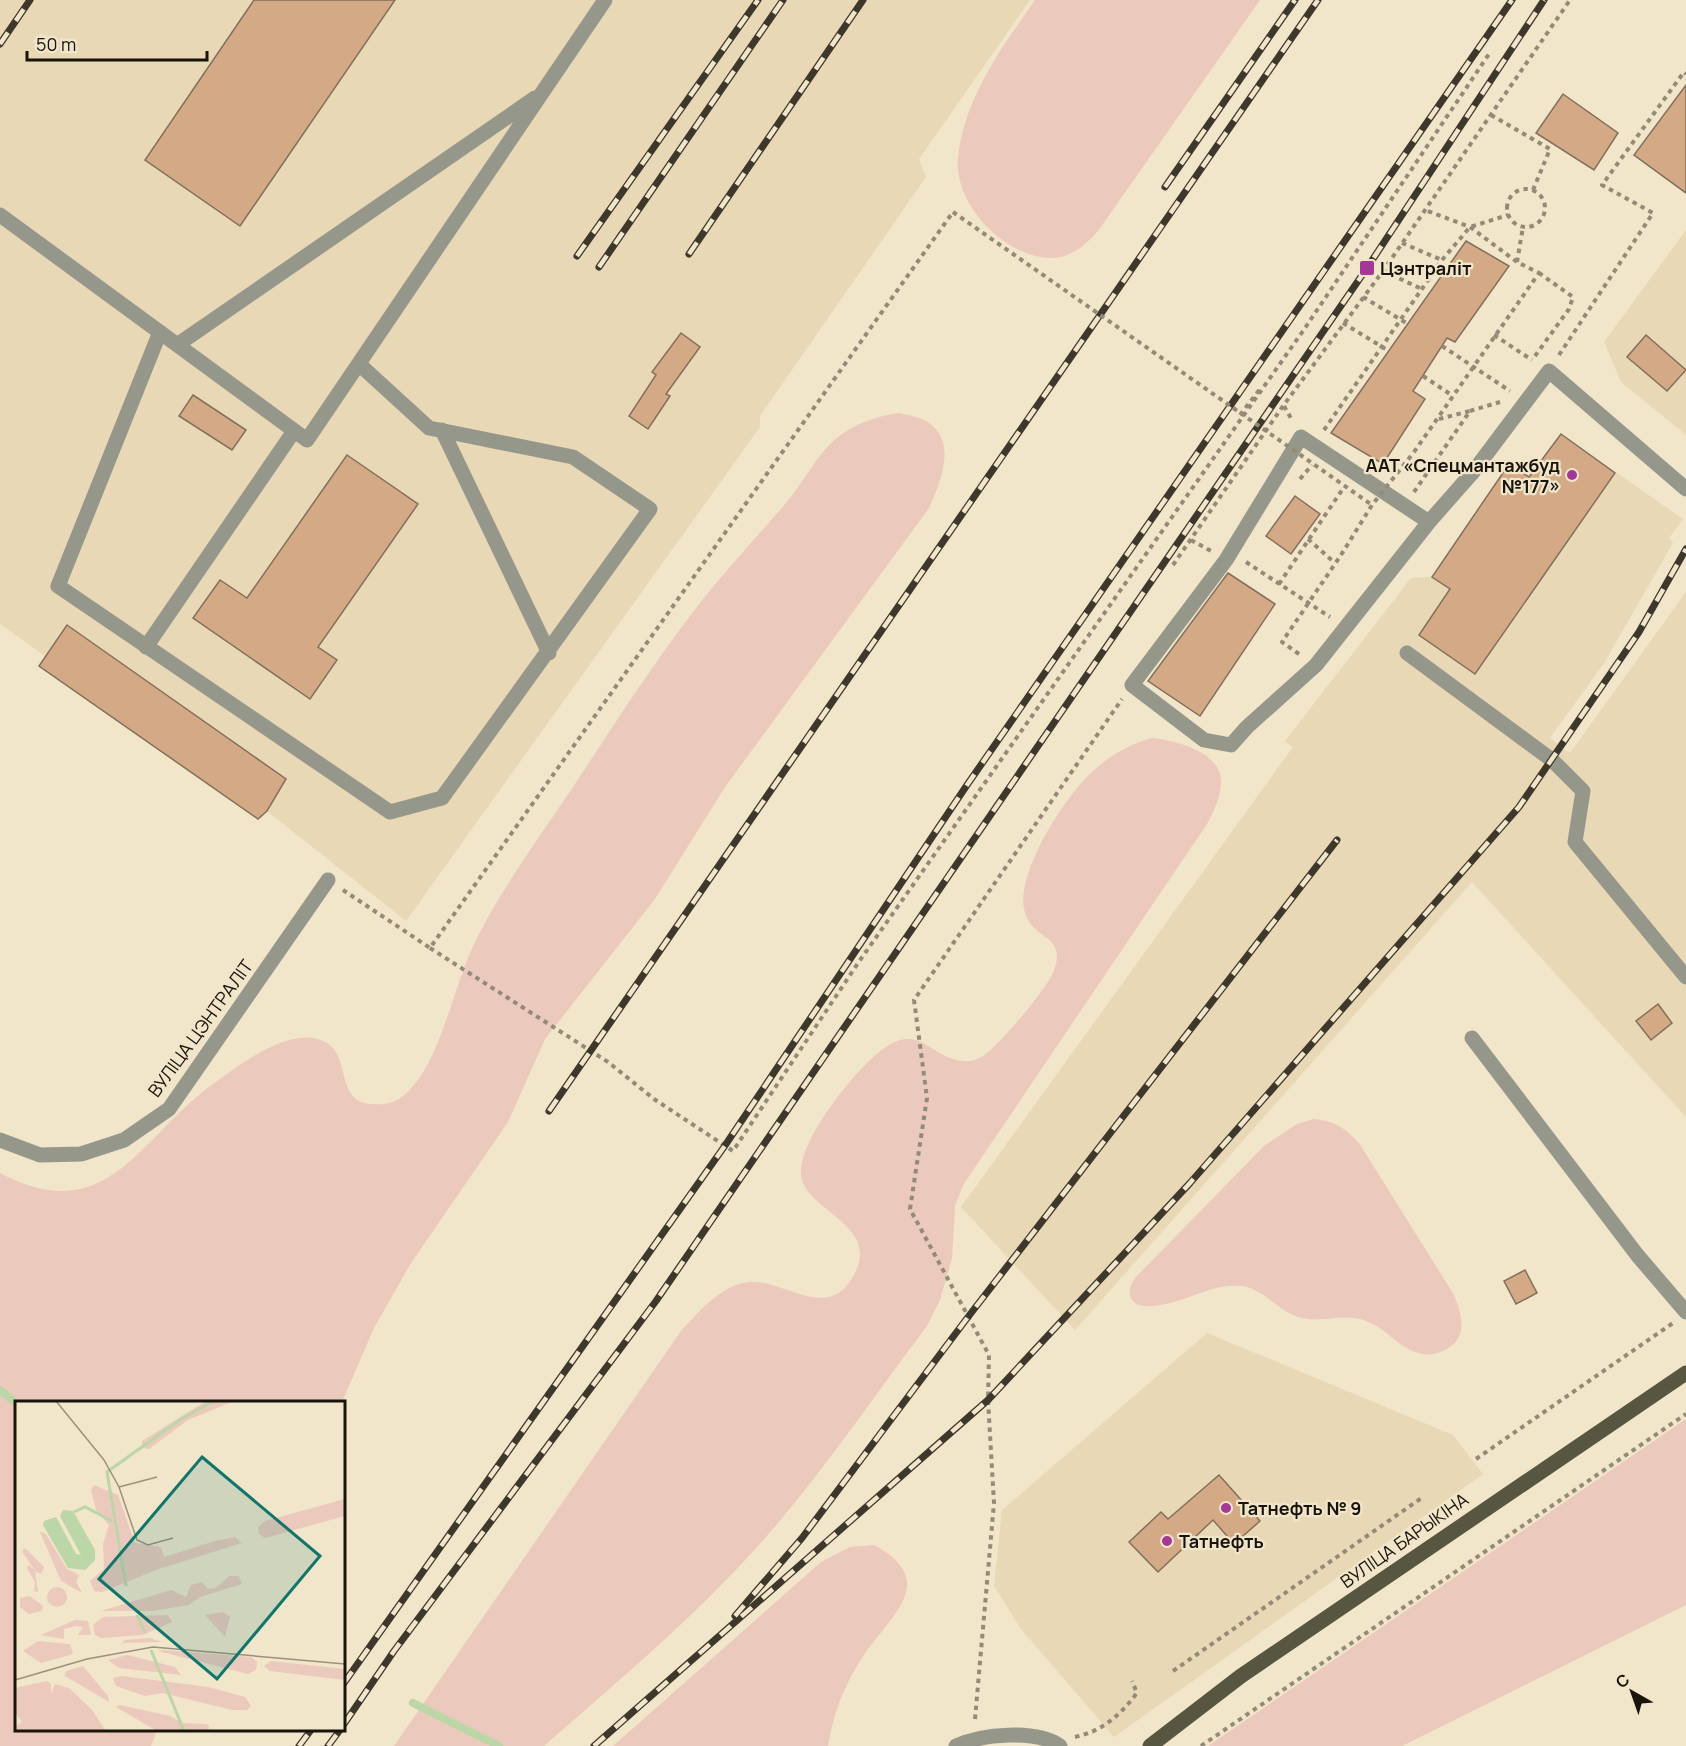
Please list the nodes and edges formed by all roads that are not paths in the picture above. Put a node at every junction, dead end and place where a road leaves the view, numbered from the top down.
1 (605, 0) edge
2 (543, 92) junction
3 (0, 215) edge
4 (160, 332) junction
5 (177, 345) junction
6 (359, 364) junction
7 (442, 430) junction
8 (294, 431) junction
9 (1686, 489) edge
10 (1429, 522) junction
11 (146, 646) junction
12 (549, 653) junction
13 (1407, 653) dead end
14 (328, 880) road end
15 (1686, 977) edge
16 (1472, 1038) dead end
17 (0, 1140) edge
18 (1681, 1317) edge
19 (1686, 1373) edge
20 (1058, 1744) edge
21 (956, 1746) edge
22 (1150, 1746) edge

1 - 2 street
2 - 5 street
2 - 6 street
3 - 4 street
4 - 5 street
4 - 11 street
5 - 8 street
6 - 7 street
6 - 8 street
7 - 12 street
7 - 12 street
8 - 11 street
9 - 10 street
10 - 10 street
11 - 12 street
13 - 15 street
14 - 17 street, ВУЛІЦА ЦЭНТРАЛІТ
16 - 18 street
19 - 22 main road, ВУЛІЦА БАРЫКІНА
20 - 21 street

